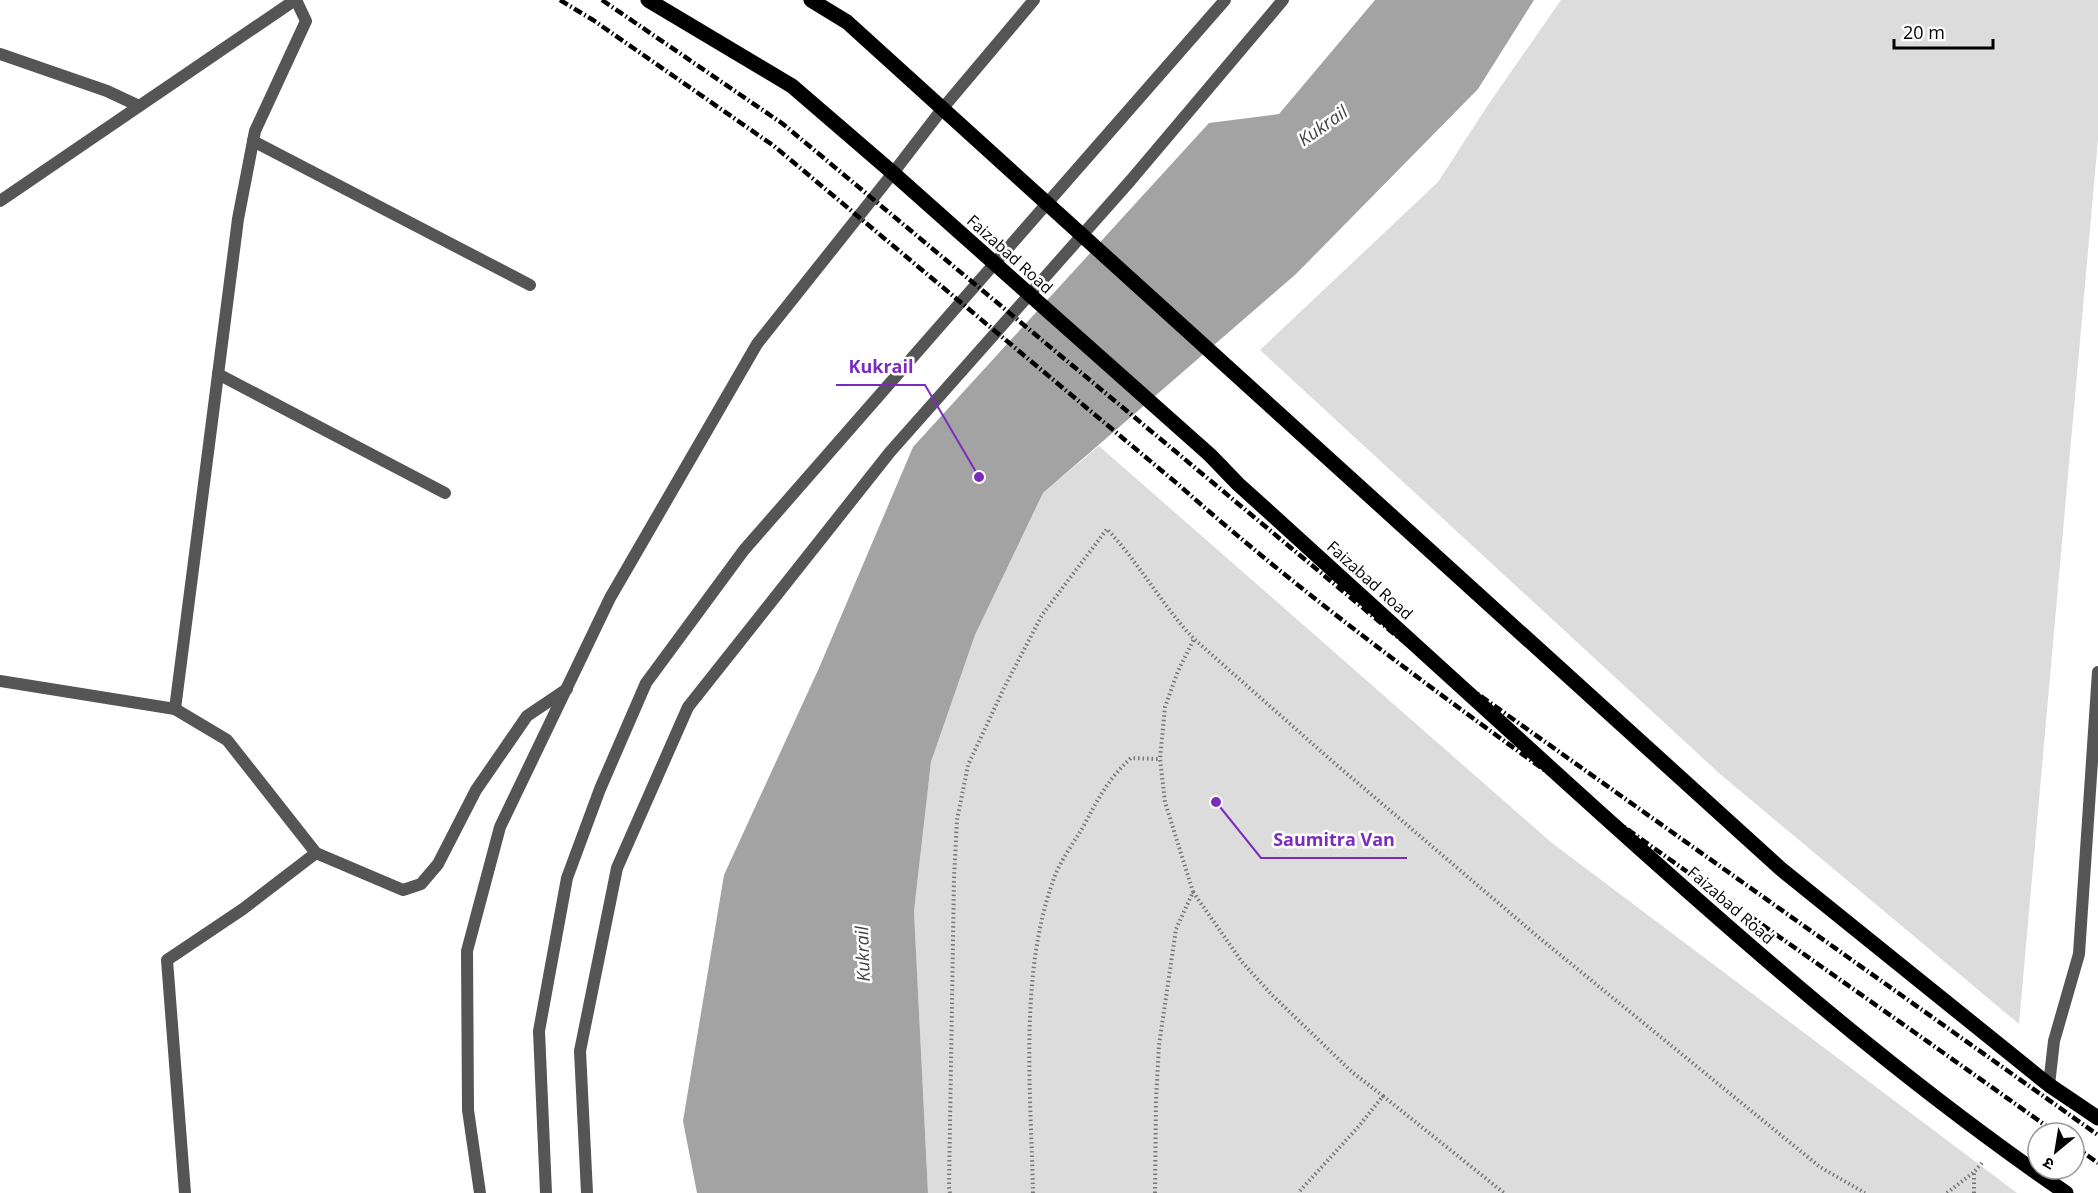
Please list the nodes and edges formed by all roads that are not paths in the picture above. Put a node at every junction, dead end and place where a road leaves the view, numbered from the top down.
1 (296, 0) edge
2 (648, 0) edge
3 (811, 0) edge
4 (1034, 0) edge
5 (1225, 0) edge
6 (1283, 0) edge
7 (0, 54) edge
8 (140, 106) junction
9 (943, 108) junction
10 (253, 141) junction
11 (894, 173) junction
12 (0, 201) edge
13 (530, 285) dead end
14 (218, 374) junction
15 (446, 493) dead end
16 (2098, 672) edge
17 (0, 681) edge
18 (567, 689) junction
19 (175, 709) junction
20 (316, 853) junction
21 (2049, 1084) junction
22 (2098, 1118) edge
23 (185, 1193) edge
24 (480, 1193) edge
25 (546, 1193) edge
26 (587, 1193) edge
27 (2066, 1193) edge

1 - 8 street
1 - 10 street
2 - 11 main road, Faizabad Road
3 - 9 main road
4 - 9 street
5 - 25 street
6 - 26 street
7 - 8 street
8 - 12 street
9 - 11 street
9 - 21 main road
10 - 13 street
10 - 14 street
11 - 18 street
11 - 27 main road, Faizabad Road
14 - 15 street
14 - 19 street
16 - 21 street
17 - 19 street
18 - 20 street
18 - 24 street
19 - 20 street
20 - 23 street
21 - 22 main road

